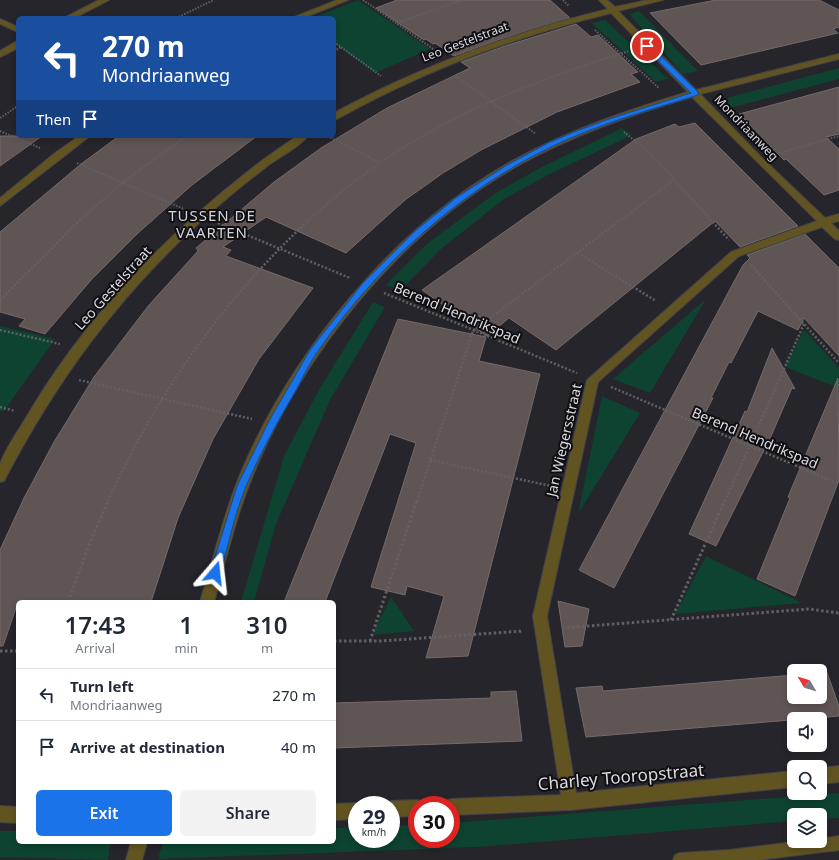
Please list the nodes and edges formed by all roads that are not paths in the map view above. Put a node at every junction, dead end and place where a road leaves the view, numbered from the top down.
1 (105, 0) edge
2 (344, 0) edge
3 (602, 0) edge
4 (659, 0) edge
5 (613, 10) junction
6 (72, 16) edge
7 (301, 16) edge
8 (0, 21) edge
9 (16, 29) edge
10 (16, 45) edge
11 (0, 55) edge
12 (839, 56) edge
13 (696, 94) junction
14 (336, 116) edge
15 (82, 138) edge
16 (300, 138) edge
17 (0, 202) edge
18 (839, 217) edge
19 (823, 222) junction
20 (839, 237) edge
21 (0, 477) edge
22 (208, 600) edge
23 (839, 774) edge
24 (827, 775) edge
25 (787, 780) edge
26 (570, 802) junction
27 (460, 807) edge
28 (348, 811) edge
29 (336, 812) edge
30 (0, 814) edge
31 (16, 815) edge
32 (839, 842) edge
33 (138, 844) edge
34 (134, 860) edge
35 (680, 860) edge

1 - 6 street
2 - 7 street
3 - 5 street, Mondriaanweg
4 - 5 street, Leo Gestelstraat
5 - 13 street, Mondriaanweg
5 - 14 street, Leo Gestelstraat
8 - 9 street
10 - 11 street
12 - 13 street
13 - 19 street, Mondriaanweg
13 - 22 street
15 - 17 street
16 - 21 street, Leo Gestelstraat
18 - 19 street, Jan Wiegersstraat
19 - 20 street, Mondriaanweg
19 - 26 street, Jan Wiegersstraat
23 - 24 street
25 - 26 street, Charley Tooropstraat
26 - 27 street, Charley Tooropstraat
28 - 29 street
30 - 31 street
32 - 35 lane
33 - 34 street

